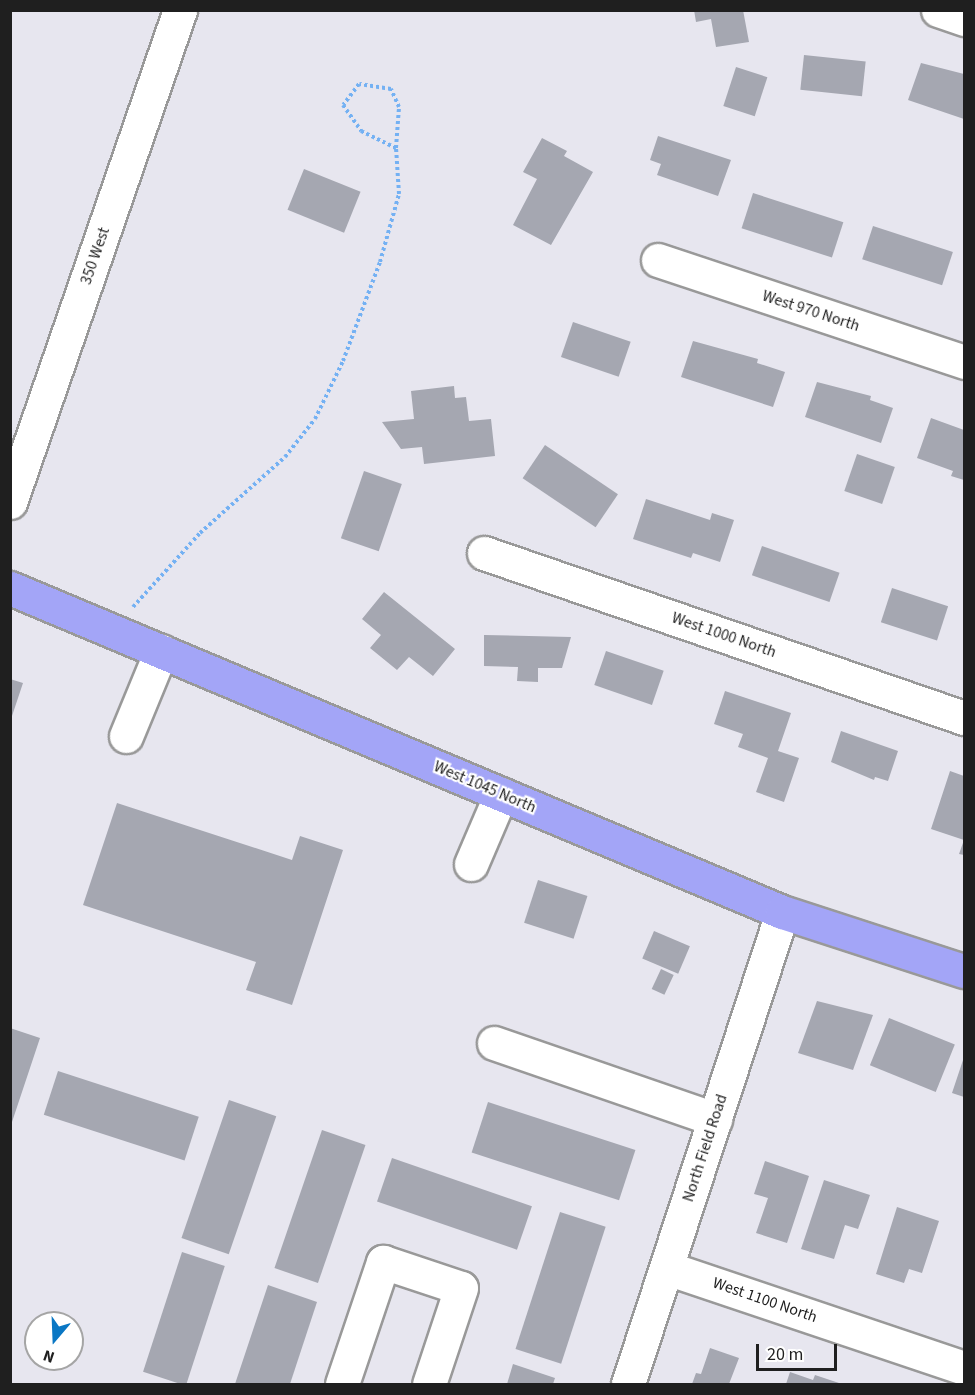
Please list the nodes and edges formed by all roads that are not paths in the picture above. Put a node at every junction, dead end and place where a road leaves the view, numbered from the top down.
1 (180, 10) edge
2 (938, 10) edge
3 (964, 19) edge
4 (658, 260) dead end
5 (964, 362) edge
6 (10, 502) edge
7 (484, 553) dead end
8 (10, 588) edge
9 (161, 651) junction
10 (964, 718) edge
11 (126, 736) dead end
12 (501, 794) junction
13 (471, 864) dead end
14 (782, 912) junction
15 (964, 971) edge
16 (494, 1043) dead end
17 (715, 1119) junction
18 (667, 1268) junction
19 (964, 1368) edge
20 (342, 1384) edge
21 (429, 1384) edge
22 (628, 1384) edge

1 - 6 street, 350 West
2 - 3 street
4 - 5 street, West 970 North
7 - 10 street, West 1000 North
8 - 9 main road, West 1045 North
9 - 11 street
9 - 12 main road, West 1045 North
12 - 13 street
12 - 14 main road, West 1045 North
14 - 15 main road, West 1045 North
14 - 17 street, North Field Road
16 - 17 street
17 - 18 street, North Field Road
18 - 19 street, West 1100 North
18 - 22 street, North Field Road
20 - 21 street

